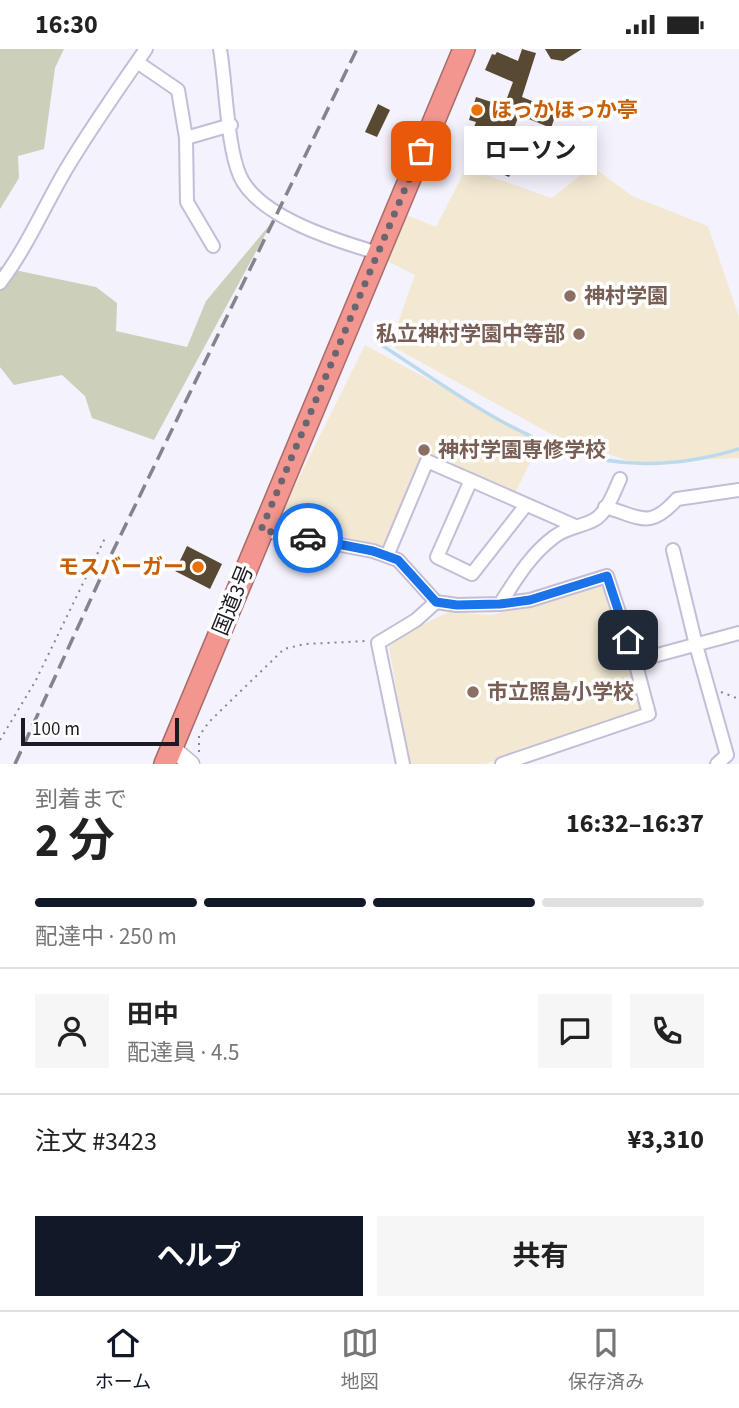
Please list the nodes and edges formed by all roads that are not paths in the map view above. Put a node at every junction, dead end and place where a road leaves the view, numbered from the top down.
1 (146, 49) edge
2 (220, 49) edge
3 (464, 49) edge
4 (137, 62) junction
5 (231, 125) junction
6 (186, 138) junction
7 (213, 246) dead end
8 (378, 253) junction
9 (2, 275) edge
10 (620, 479) dead end
11 (471, 480) junction
12 (739, 490) edge
13 (526, 505) junction
14 (605, 507) junction
15 (573, 525) junction
16 (261, 530) junction
17 (673, 550) dead end
18 (387, 556) junction
19 (436, 602) junction
20 (500, 604) junction
21 (739, 633) edge
22 (696, 645) junction
23 (635, 661) junction
24 (169, 756) edge
25 (722, 759) edge
26 (191, 764) edge
27 (403, 764) edge
28 (502, 764) edge
29 (738, 764) edge

1 - 4 street
2 - 5 street
3 - 8 highway, 国道3号
4 - 6 street
4 - 9 street
5 - 6 street
5 - 8 street
6 - 7 street
8 - 16 highway, 国道3号
10 - 14 street
11 - 13 street
11 - 13 street
11 - 18 street
12 - 14 street
13 - 15 street
14 - 15 street
15 - 20 street
16 - 18 street
16 - 24 highway, 国道3号
17 - 22 street
18 - 19 street
19 - 20 street
19 - 27 street
20 - 23 street
21 - 22 street
22 - 23 street
22 - 25 street
23 - 28 street
24 - 26 main road
25 - 29 street

